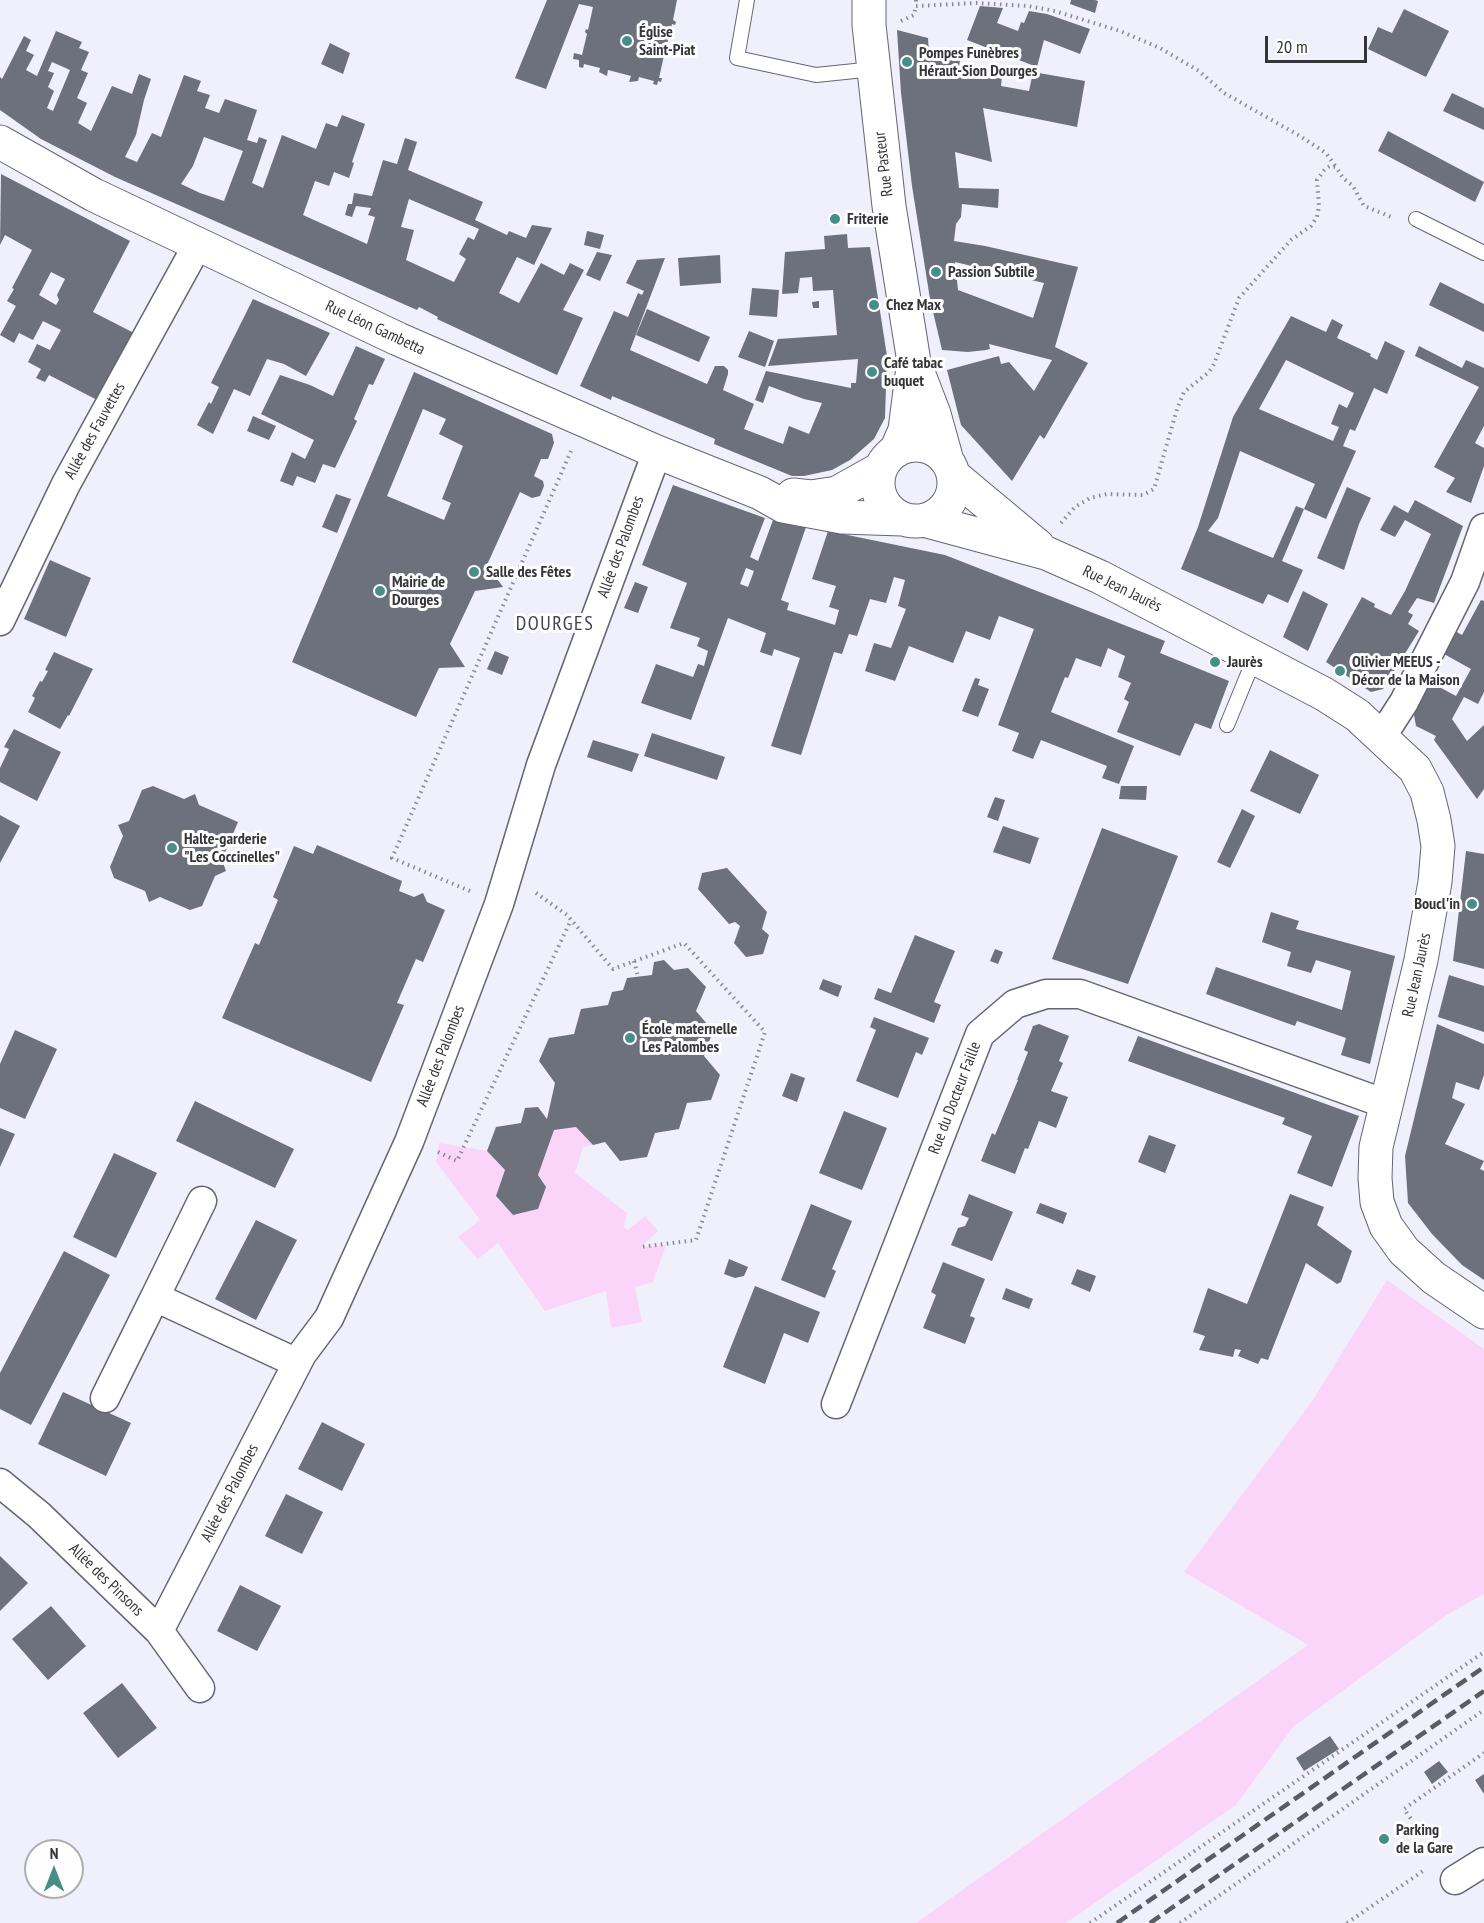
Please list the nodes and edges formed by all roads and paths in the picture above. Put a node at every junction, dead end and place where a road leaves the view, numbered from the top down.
1 (747, 0) edge
2 (869, 0) edge
3 (916, 0) edge
4 (874, 69) junction
5 (0, 142) edge
6 (1336, 168) junction
7 (1416, 219) joint
8 (198, 244) junction
9 (1484, 253) edge
10 (914, 362) junction
11 (585, 421) junction
12 (657, 452) junction
13 (888, 460) junction
14 (950, 468) junction
15 (759, 493) junction
16 (913, 519) junction
17 (1484, 528) edge
18 (1046, 553) junction
19 (0, 621) edge
20 (1255, 656) junction
21 (1227, 725) dead end
22 (1382, 736) junction
23 (508, 874) junction
24 (499, 904) junction
25 (571, 920) junction
26 (634, 962) junction
27 (638, 977) dead end
28 (1386, 1104) junction
29 (438, 1152) dead end
30 (202, 1201) dead end
31 (640, 1247) dead end
32 (155, 1297) junction
33 (1484, 1312) edge
34 (297, 1363) junction
35 (105, 1398) dead end
36 (836, 1404) dead end
37 (0, 1484) edge
38 (159, 1631) junction
39 (1484, 1652) edge
40 (200, 1688) dead end
41 (1484, 1710) edge
42 (1484, 1753) edge
43 (1421, 1833) dead end
44 (1484, 1862) edge
45 (1430, 1866) dead end
46 (1455, 1880) dead end
47 (1090, 1923) edge
48 (1180, 1923) edge
49 (1347, 1923) edge

1 - 4 lane
2 - 4 street, Rue Pasteur
3 - 6 path
4 - 10 street, Rue Pasteur
5 - 8 street, Rue Léon Gambetta
6 - 7 path
6 - 18 path
7 - 9 lane
8 - 11 street, Rue Léon Gambetta
8 - 19 street, Allée des Fauvettes
10 - 13 street, Rue Pasteur
10 - 14 street, Rue Pasteur
11 - 12 street, Rue Léon Gambetta
11 - 24 path
12 - 15 street, Rue Léon Gambetta
12 - 23 street, Allée des Palombes
13 - 14 street
13 - 15 street, Rue Léon Gambetta
13 - 16 street
14 - 16 street
14 - 18 street, Rue Jean Jaurès
15 - 16 street, Rue Léon Gambetta
16 - 18 street, Rue Jean Jaurès
17 - 22 street
18 - 20 street, Rue Jean Jaurès
20 - 21 lane
20 - 22 street, Rue Jean Jaurès
22 - 28 street, Rue Jean Jaurès
23 - 24 street, Allée des Palombes
23 - 25 path
24 - 34 street, Allée des Palombes
25 - 26 path
25 - 29 path
26 - 27 path
26 - 31 path
28 - 33 street, Rue Jean Jaurès
28 - 36 street, Rue du Docteur Faille
30 - 32 street
32 - 34 street
32 - 35 street
34 - 38 street, Allée des Palombes
37 - 38 street, Allée des Pinsons
38 - 40 street, Allée des Pinsons
39 - 47 path
41 - 48 path
42 - 43 path
44 - 46 street
45 - 49 path

